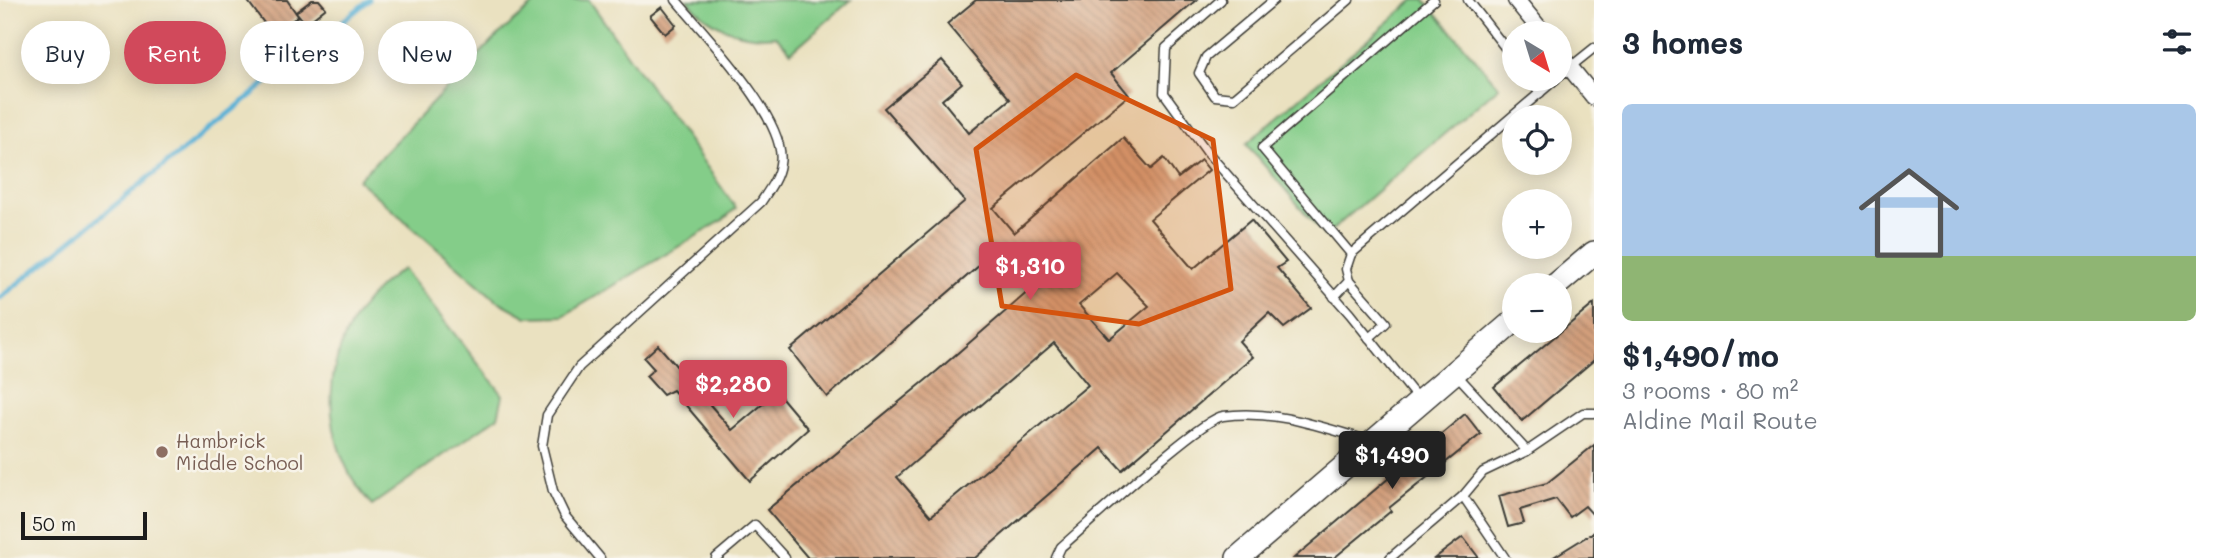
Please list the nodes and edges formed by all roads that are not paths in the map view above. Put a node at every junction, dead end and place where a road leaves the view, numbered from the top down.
1 (676, 0) edge
2 (1221, 0) edge
3 (1273, 0) edge
4 (1349, 0) edge
5 (1434, 0) edge
6 (1468, 0) edge
7 (1516, 0) edge
8 (1533, 21) edge
9 (1502, 44) edge
10 (1594, 48) edge
11 (1572, 62) edge
12 (1572, 78) edge
13 (1540, 93) edge
14 (1594, 97) edge
15 (1594, 253) edge
16 (1351, 254) junction
17 (1570, 273) edge
18 (1349, 281) junction
19 (1334, 297) junction
20 (1502, 331) edge
21 (1369, 338) junction
22 (1454, 372) junction
23 (1420, 402) junction
24 (1594, 413) edge
25 (1373, 442) junction
26 (1527, 451) junction
27 (1463, 496) junction
28 (600, 558) edge
29 (716, 558) edge
30 (785, 558) edge
31 (1056, 558) edge
32 (1238, 558) edge
33 (1390, 558) edge
34 (1505, 558) edge

1 - 28 lane
2 - 19 lane
3 - 4 lane
5 - 16 lane
6 - 9 lane
7 - 8 street
10 - 11 lane
12 - 14 street
13 - 16 lane
15 - 17 main road
16 - 18 lane
18 - 19 lane
18 - 21 lane
19 - 21 lane
20 - 22 main road
21 - 23 lane
22 - 23 main road
22 - 26 lane
23 - 25 main road
24 - 26 lane
25 - 31 lane
25 - 32 main road
26 - 27 lane
27 - 33 lane
27 - 34 lane
29 - 30 lane

